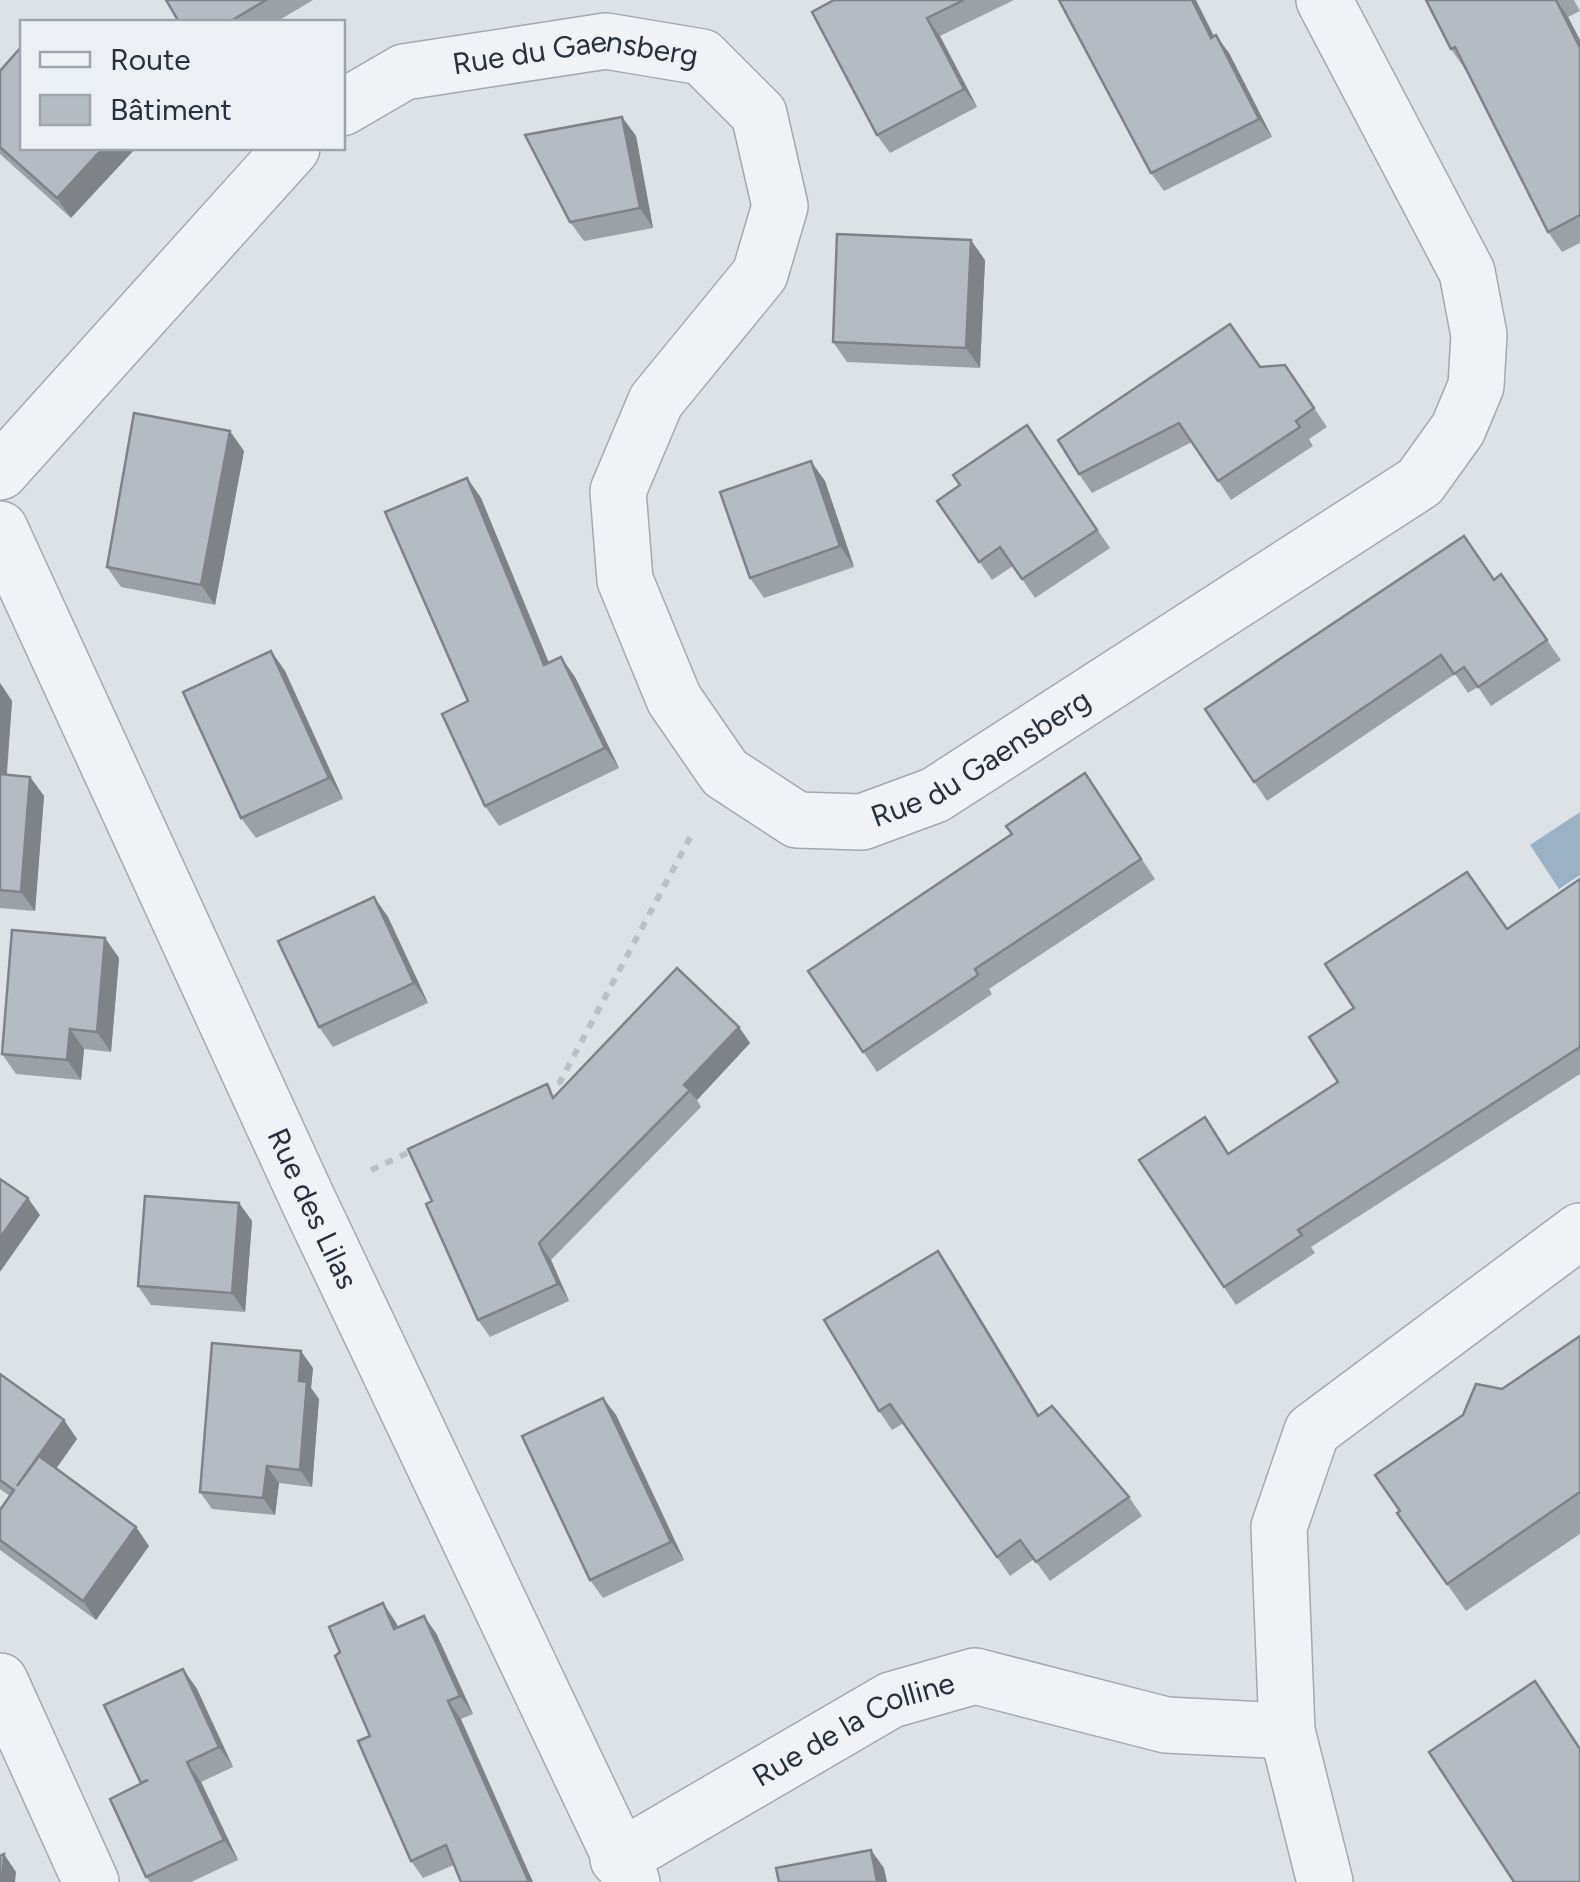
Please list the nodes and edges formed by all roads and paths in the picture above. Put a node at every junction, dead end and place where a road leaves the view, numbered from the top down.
1 (1324, 0) edge
2 (345, 106) edge
3 (290, 150) edge
4 (0, 472) edge
5 (0, 529) edge
6 (725, 773) junction
7 (542, 1091) edge
8 (416, 1149) edge
9 (308, 1200) junction
10 (1580, 1231) edge
11 (0, 1681) edge
12 (1287, 1732) junction
13 (625, 1870) edge
14 (91, 1882) edge
15 (1325, 1882) edge

1 - 6 street, Rue du Gaensberg
2 - 6 street, Rue du Gaensberg
3 - 4 street
5 - 9 street, Rue des Lilas
6 - 7 path
8 - 9 path
9 - 13 street, Rue des Lilas
10 - 12 street
11 - 14 street
12 - 13 street, Rue de la Colline
12 - 15 street

